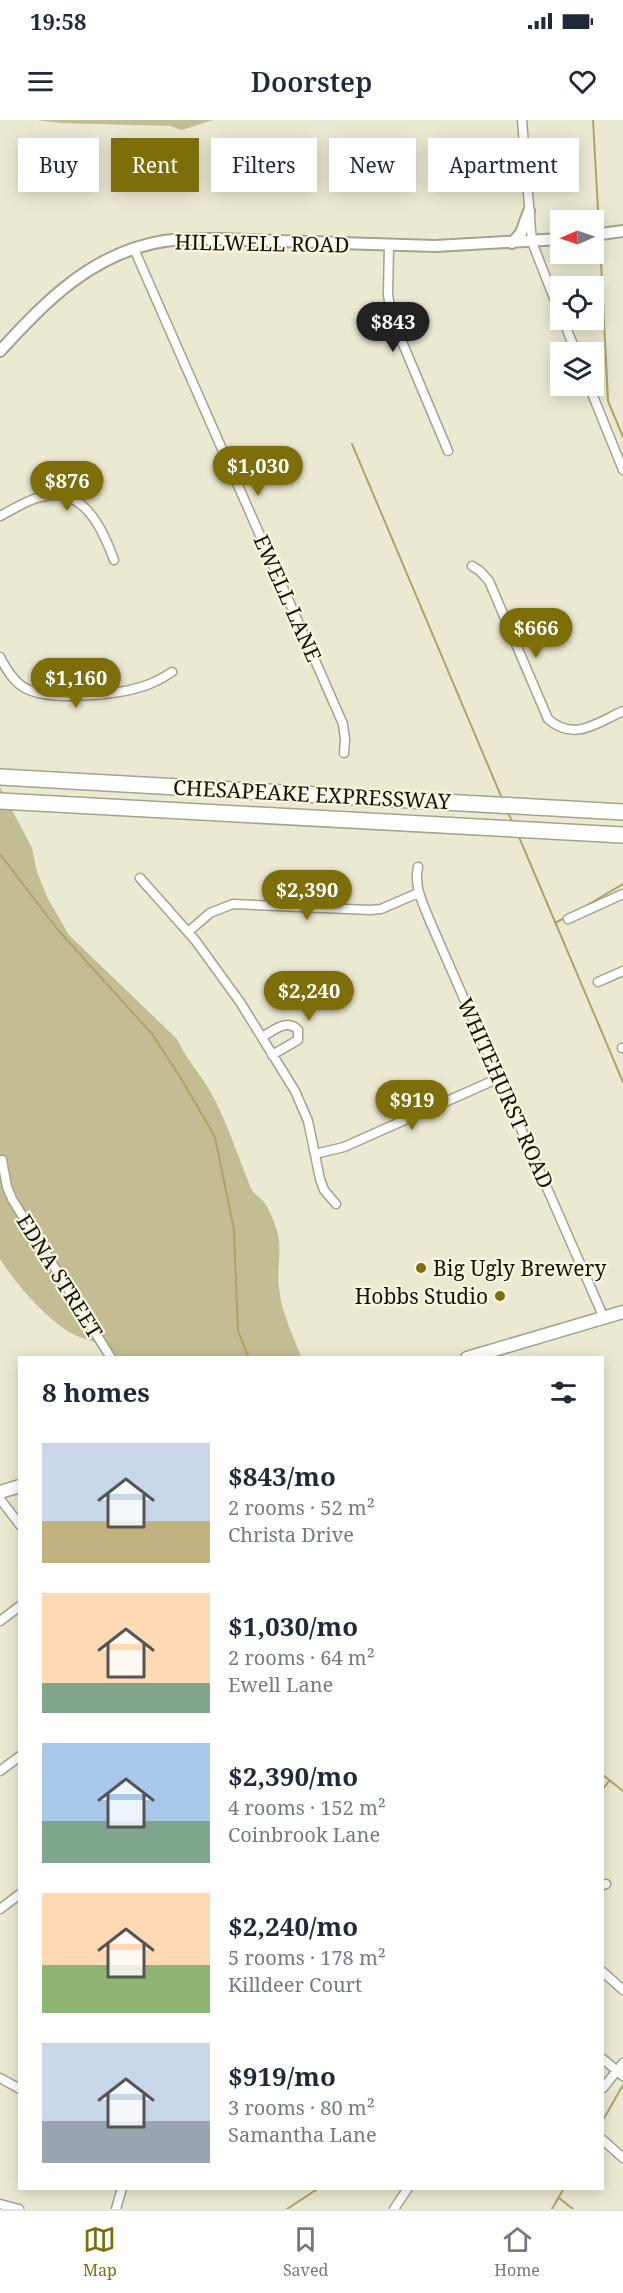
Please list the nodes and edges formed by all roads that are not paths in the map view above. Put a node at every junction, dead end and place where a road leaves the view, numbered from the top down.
1 (522, 120) edge
2 (529, 211) junction
3 (623, 231) edge
4 (604, 234) edge
5 (550, 240) edge
6 (532, 242) junction
7 (512, 243) junction
8 (389, 245) junction
9 (134, 249) junction
10 (550, 288) edge
11 (0, 351) edge
12 (593, 396) edge
13 (448, 450) dead end
14 (623, 470) edge
15 (76, 478) dead end
16 (69, 499) junction
17 (0, 516) edge
18 (114, 560) dead end
19 (472, 566) dead end
20 (0, 657) edge
21 (172, 672) dead end
22 (623, 711) edge
23 (344, 753) dead end
24 (0, 777) edge
25 (0, 801) edge
26 (623, 812) edge
27 (623, 835) edge
28 (417, 867) dead end
29 (140, 878) dead end
30 (418, 893) junction
31 (623, 894) edge
32 (568, 919) dead end
33 (188, 932) junction
34 (623, 971) edge
35 (598, 982) dead end
36 (262, 1037) junction
37 (272, 1055) junction
38 (499, 1078) junction
39 (315, 1154) junction
40 (2, 1160) dead end
41 (336, 1204) dead end
42 (623, 1312) edge
43 (604, 1318) junction
44 (110, 1356) edge
45 (474, 1356) edge
46 (18, 1487) edge
47 (0, 1492) edge
48 (0, 1499) edge
49 (18, 1522) edge
50 (18, 1608) edge
51 (0, 1621) edge
52 (18, 1758) edge
53 (0, 1771) edge
54 (18, 1896) edge
55 (0, 1909) edge
56 (604, 1973) edge
57 (623, 1990) edge
58 (604, 2060) edge
59 (623, 2063) edge
60 (620, 2073) edge
61 (0, 2078) edge
62 (604, 2087) edge
63 (18, 2088) edge
64 (604, 2141) edge
65 (623, 2158) edge
66 (122, 2190) edge
67 (407, 2190) edge
68 (0, 2204) edge
69 (19, 2209) edge
70 (117, 2209) edge
71 (394, 2209) edge

1 - 2 street
2 - 6 street
2 - 7 street
3 - 4 street
5 - 6 street, HILLWELL ROAD
6 - 7 street, HILLWELL ROAD
6 - 10 street
7 - 8 street, HILLWELL ROAD
8 - 9 street, HILLWELL ROAD
8 - 13 street
9 - 11 street, HILLWELL ROAD
9 - 23 street, EWELL LANE
12 - 14 street
15 - 16 street
16 - 17 street
16 - 18 street
19 - 22 street
20 - 21 street
24 - 26 highway, CHESAPEAKE EXPRESSWAY
25 - 27 highway, CHESAPEAKE EXPRESSWAY
28 - 30 street, WHITEHURST ROAD
29 - 33 street
30 - 33 street
30 - 38 street, WHITEHURST ROAD
31 - 32 street
33 - 36 street
34 - 35 street
36 - 37 street
36 - 37 street
37 - 39 street
38 - 39 street
38 - 43 street, WHITEHURST ROAD
39 - 41 street
40 - 44 street, EDNA STREET
42 - 43 main road
43 - 45 main road
46 - 47 main road
48 - 49 street
50 - 51 street
52 - 53 street
54 - 55 street
56 - 57 street
58 - 60 street
59 - 60 street
60 - 62 street
61 - 63 street
64 - 65 street
66 - 70 street
67 - 71 street
68 - 69 street

